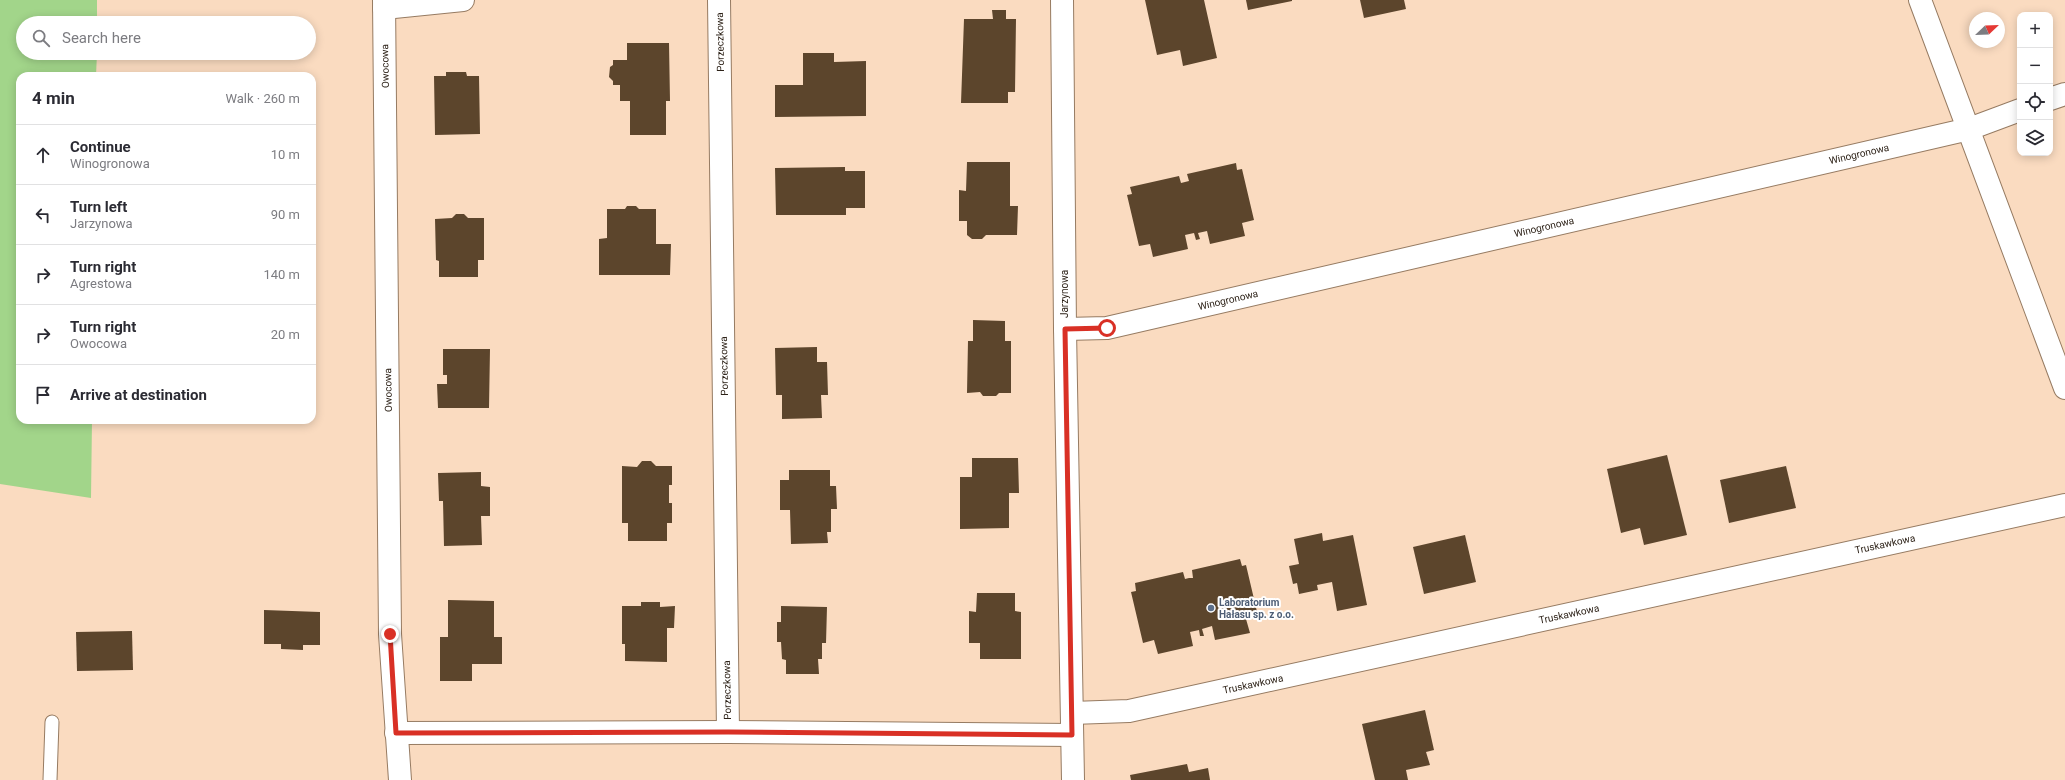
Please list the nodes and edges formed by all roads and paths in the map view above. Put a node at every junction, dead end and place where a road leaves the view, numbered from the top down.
1 (462, 0) edge
2 (719, 0) edge
3 (1062, 0) edge
4 (1920, 0) edge
5 (384, 4) edge
6 (2065, 94) edge
7 (2053, 98) edge
8 (2017, 111) edge
9 (1969, 129) junction
10 (1065, 329) junction
11 (2065, 388) edge
12 (2065, 504) edge
13 (1072, 713) junction
14 (52, 722) dead end
15 (728, 732) junction
16 (396, 733) junction
17 (1072, 735) junction
18 (50, 780) edge
19 (400, 780) edge
20 (1073, 780) edge

1 - 5 street
2 - 15 street, Porzeczkowa
3 - 10 street, Jarzynowa
4 - 9 street
5 - 16 street, Owocowa
6 - 7 street
8 - 9 street, Winogronowa
9 - 10 street, Winogronowa
9 - 11 street
10 - 13 street, Jarzynowa
12 - 13 street, Truskawkowa
13 - 17 street, Jarzynowa
14 - 18 lane
15 - 16 street
15 - 17 street
16 - 19 street, Owocowa
17 - 20 street, Jarzynowa

